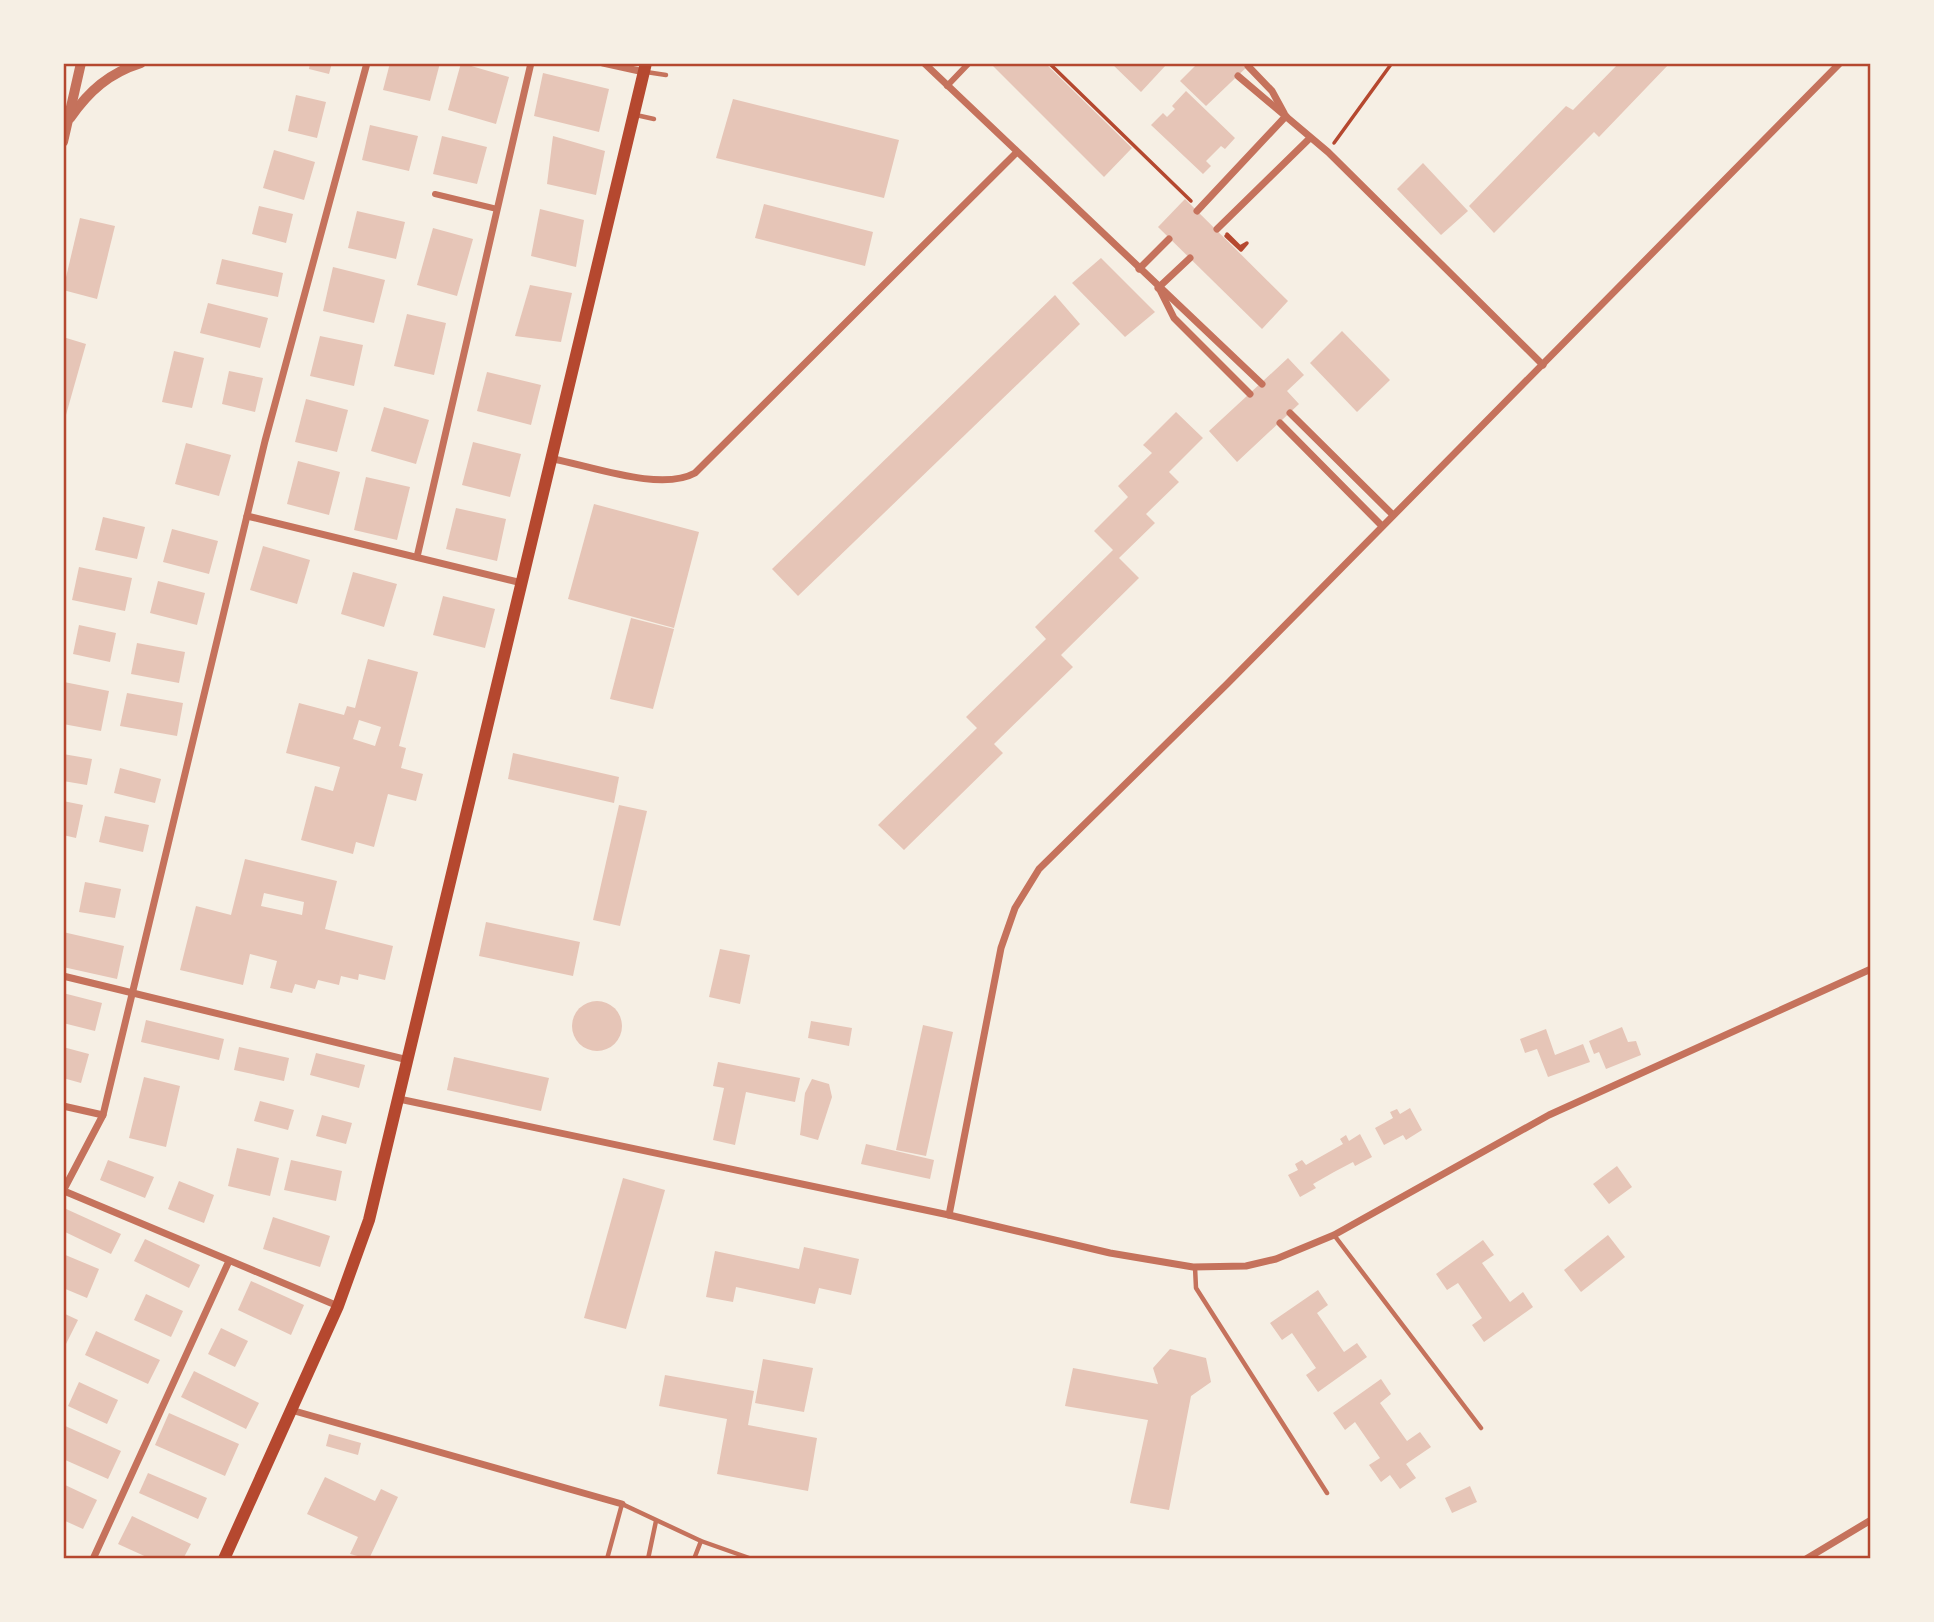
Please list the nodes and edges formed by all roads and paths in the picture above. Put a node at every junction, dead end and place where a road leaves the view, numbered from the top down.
1 (81, 63) edge
2 (141, 63) edge
3 (367, 63) edge
4 (531, 63) edge
5 (603, 63) edge
6 (924, 63) edge
7 (969, 63) edge
8 (1049, 63) edge
9 (1392, 63) edge
10 (1840, 63) edge
11 (647, 66) edge
12 (1248, 66) dead end
13 (666, 75) dead end
14 (1238, 75) dead end
15 (947, 86) junction
16 (635, 115) junction
17 (1286, 116) junction
18 (70, 118) junction
19 (654, 119) dead end
20 (1310, 138) junction
21 (63, 142) edge
22 (1328, 152) junction
23 (1016, 153) junction
24 (435, 194) dead end
25 (1192, 202) dead end
26 (497, 209) junction
27 (1198, 211) dead end
28 (1218, 228) joint
29 (1225, 235) dead end
30 (1169, 239) dead end
31 (1190, 257) dead end
32 (1139, 269) junction
33 (1158, 288) junction
34 (1543, 365) junction
35 (1262, 384) dead end
36 (1250, 394) dead end
37 (1290, 412) dead end
38 (1280, 423) dead end
39 (553, 459) junction
40 (1393, 515) junction
41 (247, 516) junction
42 (1382, 526) junction
43 (417, 557) junction
44 (522, 583) junction
45 (1871, 969) edge
46 (63, 976) edge
47 (132, 994) junction
48 (408, 1060) junction
49 (398, 1099) junction
50 (63, 1106) edge
51 (103, 1115) junction
52 (64, 1191) edge
53 (948, 1215) junction
54 (1334, 1235) junction
55 (229, 1261) junction
56 (1195, 1267) junction
57 (338, 1306) junction
58 (291, 1410) junction
59 (1481, 1428) dead end
60 (1327, 1493) dead end
61 (622, 1504) junction
62 (1871, 1520) edge
63 (656, 1521) junction
64 (701, 1541) junction
65 (93, 1559) edge
66 (224, 1559) edge
67 (607, 1559) edge
68 (649, 1559) edge
69 (694, 1559) edge
70 (752, 1559) edge
71 (1806, 1559) edge

1 - 18 street
2 - 18 street
3 - 41 street
4 - 26 street
5 - 11 street
6 - 15 street
7 - 15 street
8 - 25 path
9 - 22 path
10 - 34 street
11 - 13 lane
11 - 16 main road
12 - 17 street
14 - 17 street
15 - 23 street
16 - 19 lane
16 - 39 main road
17 - 20 street
17 - 27 street
18 - 21 street
20 - 22 street
20 - 28 street
22 - 34 street
23 - 32 street
23 - 39 street
24 - 26 street
26 - 43 street
28 - 29 path
30 - 32 street
31 - 33 street
32 - 33 street
33 - 35 street
33 - 36 street
34 - 40 street
37 - 40 street
38 - 42 street
39 - 44 main road
40 - 42 street
41 - 43 street
41 - 47 street
42 - 53 street
43 - 44 street
44 - 48 main road
45 - 54 street
46 - 47 street
47 - 48 street
47 - 51 street
48 - 49 main road
49 - 53 street
49 - 57 main road
50 - 51 street
51 - 52 street
52 - 55 street
53 - 56 street
54 - 56 street
54 - 59 lane
55 - 57 street
55 - 65 street
56 - 60 lane
57 - 58 main road
58 - 61 street
58 - 66 main road
61 - 63 lane
61 - 67 lane
62 - 71 street
63 - 64 lane
63 - 68 lane
64 - 69 lane
64 - 70 lane

